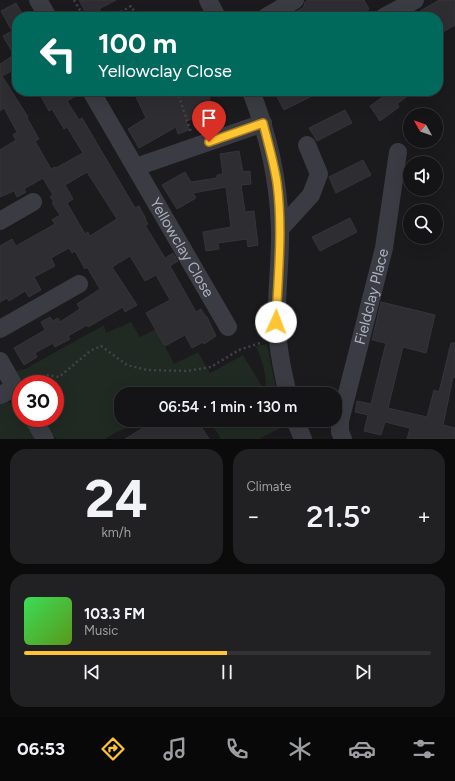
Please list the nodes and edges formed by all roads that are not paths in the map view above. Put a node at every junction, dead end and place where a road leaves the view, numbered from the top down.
1 (38, 0) edge
2 (208, 0) edge
3 (295, 0) edge
4 (415, 0) edge
5 (45, 12) edge
6 (214, 12) edge
7 (275, 12) edge
8 (393, 12) edge
9 (94, 96) edge
10 (253, 96) edge
11 (263, 123) junction
12 (307, 145) dead end
13 (398, 152) dead end
14 (136, 167) junction
15 (33, 202) dead end
16 (0, 221) edge
17 (280, 229) junction
18 (79, 284) dead end
19 (228, 327) dead end
20 (0, 329) edge
21 (0, 361) edge
22 (286, 387) edge
23 (12, 394) edge
24 (38, 427) edge
25 (298, 427) edge
26 (45, 439) edge
27 (303, 439) edge
28 (343, 439) edge

1 - 5 street
2 - 6 street
3 - 7 street
4 - 8 street
9 - 14 street, Yellowclay Close
10 - 11 street
11 - 14 street
11 - 17 street
12 - 17 street
13 - 28 street, Fieldclay Place
14 - 19 street, Yellowclay Close
15 - 16 street
17 - 22 street
18 - 20 street
21 - 23 street
24 - 26 street
25 - 27 street

